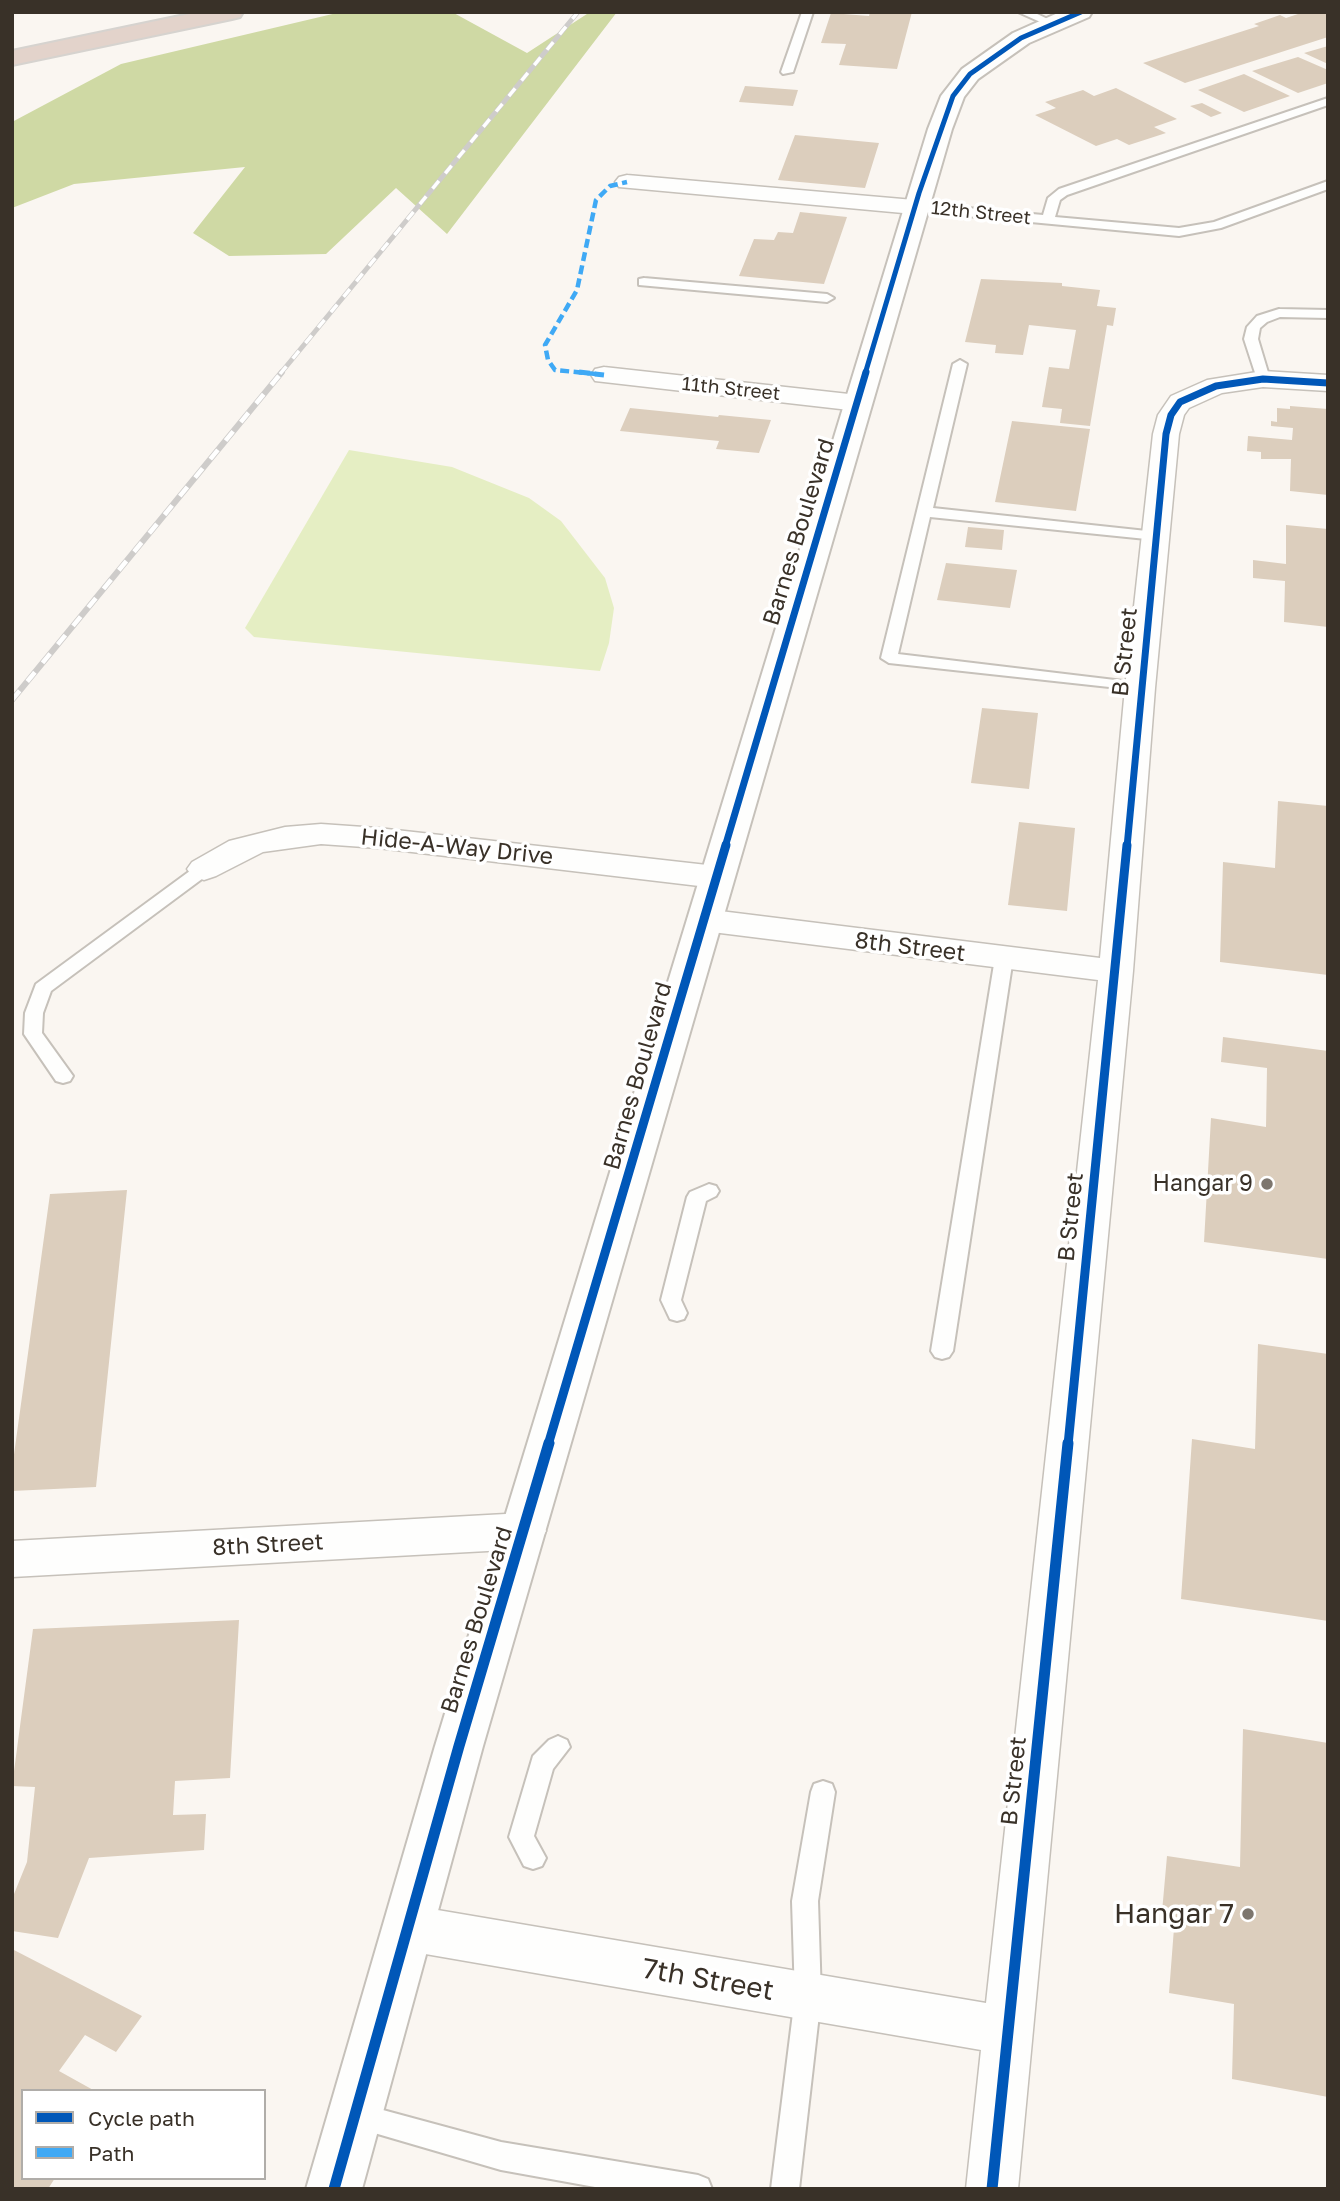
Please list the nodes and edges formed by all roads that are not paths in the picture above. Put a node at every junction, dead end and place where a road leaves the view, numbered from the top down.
1 (232, 12) edge
2 (808, 12) edge
3 (1051, 16) edge
4 (12, 58) edge
5 (787, 72) dead end
6 (1328, 101) edge
7 (627, 182) dead end
8 (1328, 185) edge
9 (915, 207) junction
10 (1048, 220) junction
11 (643, 282) dead end
12 (827, 298) dead end
13 (1328, 314) edge
14 (960, 364) dead end
15 (604, 375) dead end
16 (1263, 379) junction
17 (1328, 383) edge
18 (858, 403) junction
19 (926, 512) junction
20 (1156, 536) junction
21 (1140, 688) junction
22 (204, 869) joint
23 (716, 877) junction
24 (704, 920) junction
25 (1004, 958) junction
26 (1116, 971) junction
27 (63, 1076) dead end
28 (709, 1191) dead end
29 (677, 1313) dead end
30 (942, 1351) dead end
31 (524, 1531) junction
32 (12, 1559) edge
33 (558, 1747) dead end
34 (823, 1792) dead end
35 (533, 1858) dead end
36 (408, 1928) junction
37 (808, 1997) junction
38 (1007, 2031) junction
39 (354, 2115) junction
40 (334, 2189) edge
41 (698, 2189) edge
42 (785, 2189) edge
43 (992, 2189) edge

1 - 4 highway
2 - 5 lane
3 - 9 street, Barnes Boulevard
6 - 10 lane
7 - 9 street, 12th Street
8 - 10 lane, 12th Street
9 - 10 lane, 12th Street
9 - 18 street, Barnes Boulevard
11 - 12 lane
13 - 16 lane
14 - 19 lane
15 - 18 street, 11th Street
16 - 17 street, B Street
16 - 20 street, B Street
18 - 23 street, Barnes Boulevard
19 - 20 lane
19 - 21 lane
20 - 21 street, B Street
21 - 26 street, B Street
22 - 23 street, Hide-A-Way Drive
22 - 27 lane
23 - 24 street, Barnes Boulevard
24 - 25 street, 8th Street
24 - 31 street, Barnes Boulevard
25 - 26 street, 8th Street
25 - 30 lane
26 - 38 street, B Street
28 - 29 lane
31 - 32 street, 8th Street
31 - 36 street, Barnes Boulevard
33 - 35 lane
34 - 37 lane
36 - 37 street, 7th Street
36 - 39 street, Barnes Boulevard
37 - 38 street, 7th Street
37 - 42 lane
38 - 43 street, B Street
39 - 40 street, Barnes Boulevard
39 - 41 lane

